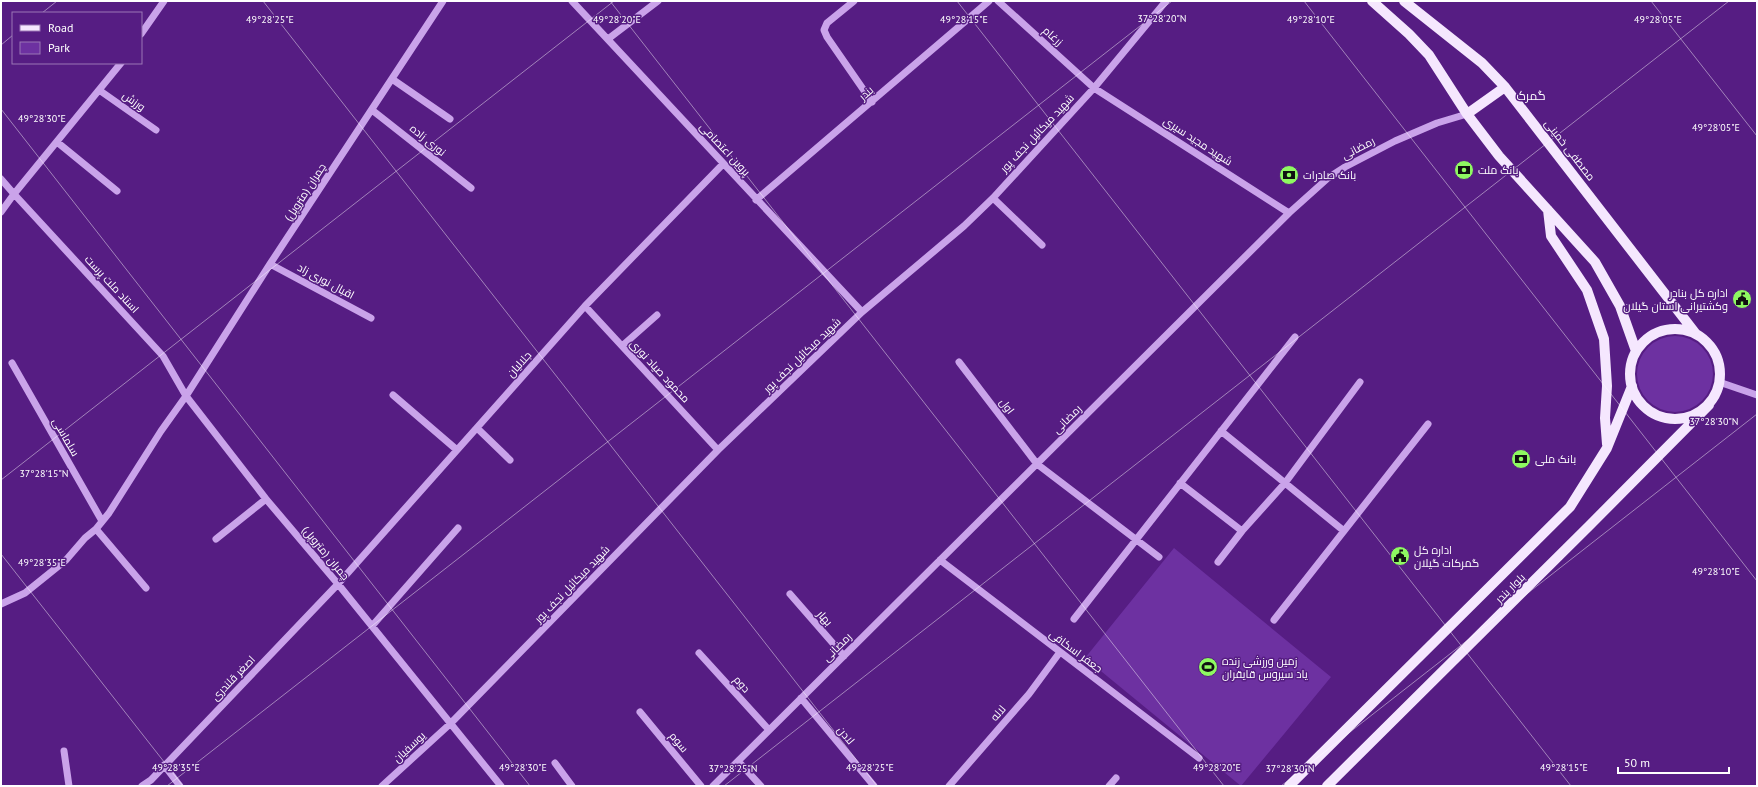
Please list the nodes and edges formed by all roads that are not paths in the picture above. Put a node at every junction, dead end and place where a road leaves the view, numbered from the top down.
1 (164, 1) edge
2 (444, 1) edge
3 (572, 1) edge
4 (658, 1) edge
5 (854, 1) edge
6 (989, 1) edge
7 (998, 1) edge
8 (1166, 1) edge
9 (1372, 1) edge
10 (1404, 1) edge
11 (142, 33) edge
12 (608, 39) junction
13 (120, 64) edge
14 (392, 79) junction
15 (1505, 87) junction
16 (1094, 88) junction
17 (99, 90) junction
18 (872, 102) junction
19 (372, 110) junction
20 (1468, 114) junction
21 (450, 119) dead end
22 (156, 130) dead end
23 (57, 142) junction
24 (723, 164) junction
25 (1, 179) edge
26 (470, 188) dead end
27 (117, 191) dead end
28 (14, 194) junction
29 (992, 198) junction
30 (756, 200) junction
31 (1548, 210) junction
32 (1, 212) edge
33 (1290, 214) junction
34 (1042, 245) dead end
35 (270, 264) junction
36 (585, 306) junction
37 (862, 312) junction
38 (657, 315) dead end
39 (371, 318) dead end
40 (1696, 334) junction
41 (1295, 337) dead end
42 (622, 346) junction
43 (1636, 351) junction
44 (959, 362) dead end
45 (12, 363) dead end
46 (1360, 382) dead end
47 (1719, 382) junction
48 (1632, 386) junction
49 (393, 395) dead end
50 (186, 396) junction
51 (1757, 396) edge
52 (1709, 405) junction
53 (1428, 424) dead end
54 (477, 428) junction
55 (1221, 431) junction
56 (1607, 448) junction
57 (457, 450) junction
58 (718, 450) junction
59 (510, 460) dead end
60 (1037, 464) junction
61 (1285, 482) junction
62 (1180, 483) junction
63 (266, 499) junction
64 (102, 522) junction
65 (96, 528) junction
66 (458, 528) dead end
67 (1242, 531) junction
68 (1344, 531) junction
69 (216, 538) dead end
70 (1136, 539) junction
71 (1159, 557) dead end
72 (940, 560) junction
73 (1218, 562) dead end
74 (338, 584) junction
75 (146, 588) dead end
76 (790, 594) dead end
77 (1, 604) edge
78 (1074, 619) dead end
79 (1274, 620) dead end
80 (372, 626) junction
81 (1060, 652) junction
82 (699, 653) dead end
83 (844, 656) junction
84 (801, 698) junction
85 (640, 712) dead end
86 (450, 724) junction
87 (769, 730) junction
88 (64, 751) dead end
89 (1199, 758) dead end
90 (738, 761) junction
91 (555, 763) dead end
92 (164, 765) junction
93 (1116, 778) dead end
94 (69, 786) edge
95 (142, 786) edge
96 (180, 786) edge
97 (382, 786) edge
98 (500, 786) edge
99 (572, 786) edge
100 (701, 786) edge
101 (713, 786) edge
102 (761, 786) edge
103 (874, 786) edge
104 (949, 786) edge
105 (1110, 786) edge
106 (1289, 786) edge
107 (1328, 786) edge

1 - 11 street
2 - 14 street, چمران (متروپل)
3 - 12 street, پروین اعتصامی
4 - 12 street
5 - 18 street
6 - 18 street, بندر
7 - 16 street, زرغام
8 - 16 street, شهید میکائیل نجف پور
9 - 20 main road
10 - 15 main road, مصطفی خمینی
12 - 24 street, پروین اعتصامی
13 - 17 street
14 - 19 street, چمران (متروپل)
14 - 21 street
15 - 20 main road
15 - 40 main road, مصطفی خمینی
16 - 29 street, شهید میکائیل نجف پور
16 - 33 street, شهید مجید سیری
17 - 22 street, ورزش
17 - 23 street
18 - 30 street, بندر
19 - 26 street, نوری زاده
19 - 35 street, چمران (متروپل)
20 - 31 main road
20 - 33 street, رمضانی
23 - 27 street
23 - 28 street
24 - 30 street, پروین اعتصامی
24 - 36 street, جلالیان
25 - 28 street, استاد ملت پرست
28 - 32 street
28 - 50 street, استاد ملت پرست
29 - 34 street
29 - 37 street, شهید میکائیل نجف پور
30 - 37 street, پروین اعتصامی
31 - 43 main road
31 - 56 main road
33 - 60 street, رمضانی
35 - 39 street, اقبال نوری زاد
35 - 50 street, چمران (متروپل)
36 - 42 street, محمود صیاد نوری
36 - 54 street, جلالیان
37 - 58 street, شهید میکائیل نجف پور
38 - 42 street
40 - 43 main road
40 - 47 main road
41 - 55 street
42 - 58 street, محمود صیاد نوری
43 - 48 main road
44 - 60 street, اول
45 - 64 street, سلماسی
46 - 61 street
47 - 51 street
47 - 52 main road
48 - 52 main road
48 - 56 main road, بلوار بندر
49 - 57 street
50 - 63 street, چمران (متروپل)
50 - 64 street, چمران (متروپل)
52 - 107 main road, بلوار بندر
53 - 68 street
54 - 57 street, جلالیان
54 - 59 street
55 - 61 street
55 - 62 street
56 - 106 main road, بلوار بندر
57 - 74 street, جلالیان
58 - 86 street, شهید میکائیل نجف پور
60 - 70 street, اول
60 - 72 street, رمضانی
61 - 67 street
61 - 68 street
62 - 67 street
62 - 70 street
63 - 69 street
63 - 74 street, چمران (متروپل)
64 - 65 street, چمران (متروپل)
65 - 75 street
65 - 77 street, چمران (متروپل)
66 - 80 street
67 - 73 street
68 - 79 street
70 - 71 street, اول
70 - 78 street
72 - 81 street, جعفر اسکافی
72 - 83 street, رمضانی
74 - 80 street, چمران (متروپل)
74 - 92 street, اصغر قلندری
76 - 83 street, بهار
80 - 86 street, چمران (متروپل)
81 - 89 street, جعفر اسکافی
81 - 104 street, لاله
82 - 87 street, دوم
83 - 84 street, رمضانی
84 - 87 street, رمضانی
84 - 103 street, لادن
85 - 100 street, سوم
86 - 97 street, یوسفیان
86 - 98 street, چمران (متروپل)
87 - 90 street, رمضانی
88 - 94 street
90 - 101 street, رمضانی
90 - 102 street
91 - 99 street
92 - 95 street, اصغر قلندری
92 - 96 street
93 - 105 street

